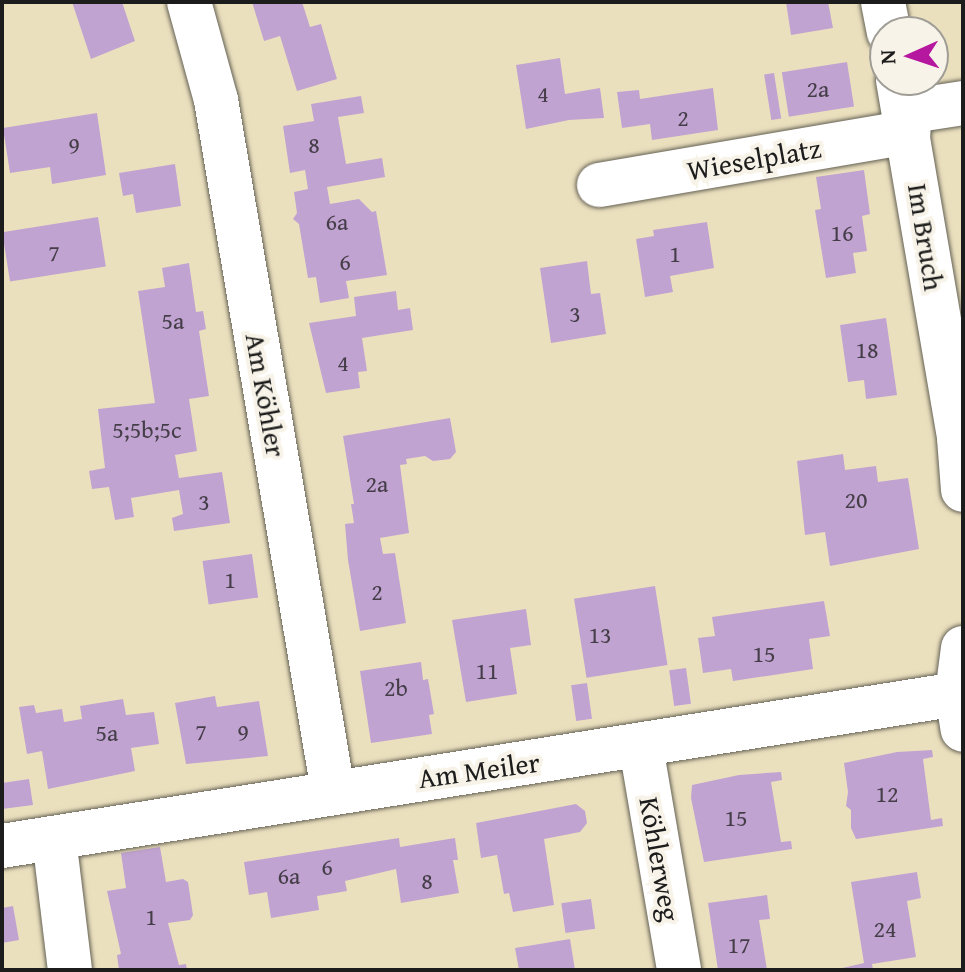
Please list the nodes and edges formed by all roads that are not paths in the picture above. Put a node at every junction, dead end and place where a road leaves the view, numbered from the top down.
1 (189, 2) edge
2 (963, 103) edge
3 (904, 108) edge
4 (599, 185) dead end
5 (961, 438) edge
6 (963, 490) edge
7 (963, 648) edge
8 (960, 712) edge
9 (641, 747) junction
10 (333, 791) junction
11 (54, 838) junction
12 (2, 846) edge
13 (70, 970) edge
14 (679, 970) edge

1 - 10 street, Am Köhler
2 - 3 street, Wieselplatz
3 - 4 street, Wieselplatz
3 - 5 street, Im Bruch
5 - 6 street, Im Bruch
7 - 8 street
8 - 9 street, Am Meiler
9 - 10 street, Am Meiler
9 - 14 street, Köhlerweg
10 - 11 street, Am Meiler
11 - 12 street, Am Meiler
11 - 13 street

